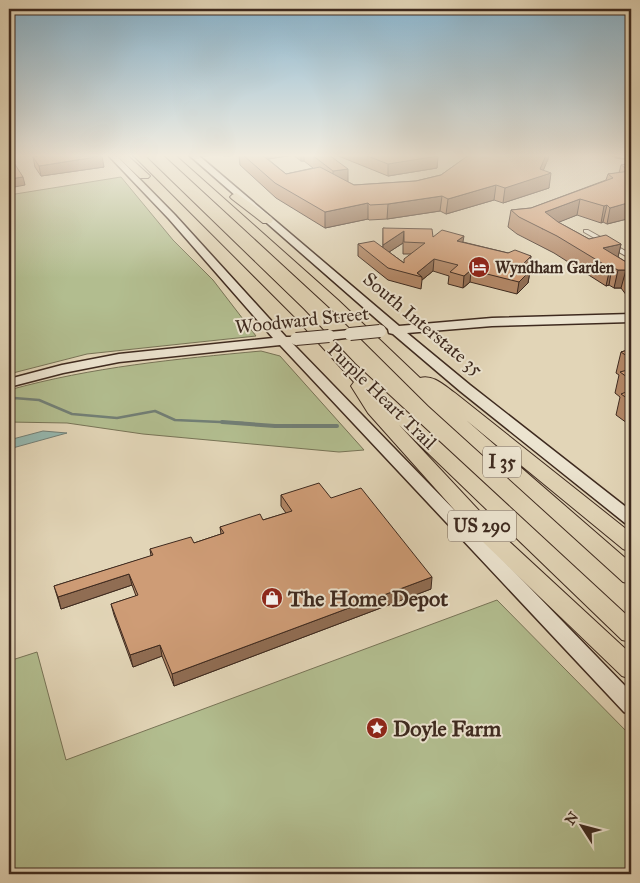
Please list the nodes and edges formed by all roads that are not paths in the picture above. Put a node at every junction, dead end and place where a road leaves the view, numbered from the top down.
1 (152, 196) edge
2 (173, 196) edge
3 (181, 196) edge
4 (216, 196) edge
5 (235, 196) edge
6 (240, 196) edge
7 (195, 210) junction
8 (267, 220) junction
9 (586, 231) dead end
10 (631, 257) edge
11 (631, 318) edge
12 (397, 329) junction
13 (378, 338) junction
14 (289, 340) junction
15 (349, 368) junction
16 (9, 383) edge
17 (631, 518) edge
18 (631, 544) edge
19 (631, 576) edge
20 (631, 633) edge
21 (631, 669) edge
22 (631, 706) edge

1 - 14 main road
2 - 7 highway
3 - 7 highway, Purple Heart Trail / I 35
4 - 13 highway, Purple Heart Trail / I 35
5 - 8 highway
6 - 8 main road, South Interstate 35
7 - 15 highway, Purple Heart Trail / I 35
8 - 12 main road, South Interstate 35
9 - 10 street
11 - 12 main road, Woodward Street
12 - 13 main road, Woodward Street
12 - 17 main road, South Interstate 35
13 - 14 main road, Woodward Street, bridge
13 - 18 highway
13 - 19 highway, Purple Heart Trail / I 35
14 - 16 main road, Woodward Street
14 - 22 main road
15 - 20 highway, Purple Heart Trail / I 35
15 - 21 highway, US 290

